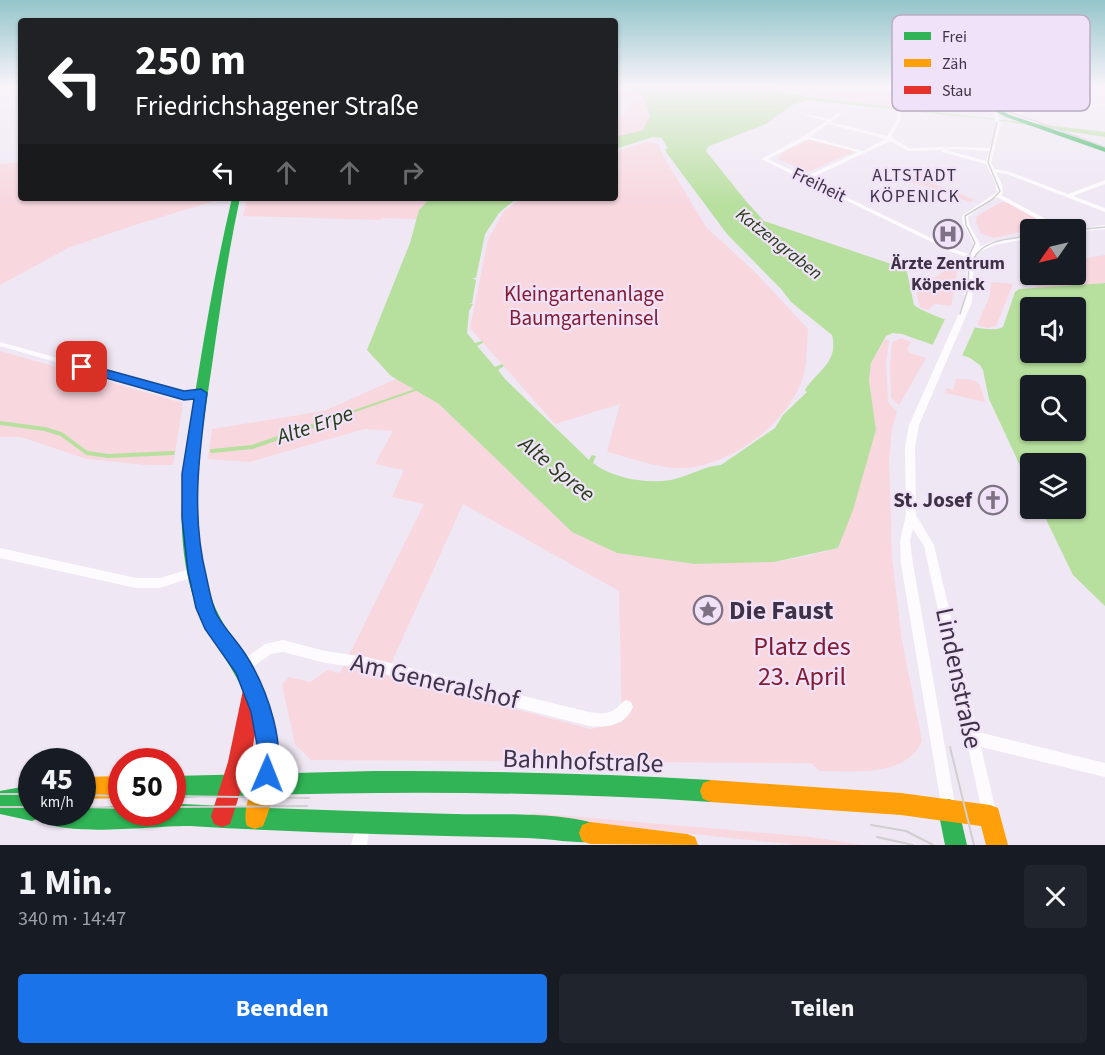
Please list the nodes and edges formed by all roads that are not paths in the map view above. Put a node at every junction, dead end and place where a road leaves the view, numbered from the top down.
1 (821, 126) edge
2 (848, 126) edge
3 (896, 126) edge
4 (996, 126) edge
5 (1045, 126) edge
6 (1046, 126) edge
7 (806, 137) junction
8 (889, 138) junction
9 (1105, 143) edge
10 (936, 148) junction
11 (992, 150) junction
12 (1105, 150) edge
13 (862, 152) junction
14 (988, 163) junction
15 (992, 170) junction
16 (805, 179) junction
17 (1105, 182) edge
18 (1070, 195) junction
19 (999, 196) junction
20 (235, 201) edge
21 (1105, 210) edge
22 (1042, 219) edge
23 (1105, 227) edge
24 (1086, 229) edge
25 (973, 234) junction
26 (1020, 238) edge
27 (1002, 242) junction
28 (973, 254) junction
29 (0, 344) edge
30 (201, 393) junction
31 (911, 515) junction
32 (0, 553) edge
33 (196, 572) junction
34 (243, 667) junction
35 (253, 690) junction
36 (626, 707) dead end
37 (973, 738) junction
38 (1105, 770) edge
39 (265, 784) junction
40 (232, 786) junction
41 (186, 787) edge
42 (18, 799) edge
43 (0, 802) edge
44 (18, 806) edge
45 (949, 810) junction
46 (222, 816) junction
47 (990, 816) junction
48 (96, 818) edge
49 (255, 818) junction
50 (363, 821) junction
51 (358, 845) edge
52 (687, 845) edge
53 (956, 845) edge
54 (997, 845) edge

1 - 7 street
2 - 8 street
3 - 8 street
4 - 11 street
5 - 12 main road
6 - 9 main road
7 - 13 street
7 - 16 street, Freiheit
8 - 10 street
8 - 13 street
10 - 11 street
10 - 14 street
11 - 14 street
13 - 16 street
14 - 15 street
15 - 18 street
15 - 19 street
16 - 28 street, Freiheit
17 - 18 street
18 - 21 street
19 - 22 street
19 - 25 street, Lindenstraße
20 - 30 main road
23 - 24 street
25 - 27 street
25 - 28 street, Lindenstraße
26 - 27 street
27 - 28 street
28 - 31 street, Lindenstraße
29 - 30 street
30 - 33 main road
31 - 37 street, Lindenstraße
31 - 45 street, Lindenstraße
32 - 33 street
33 - 34 main road
34 - 35 main road
34 - 36 street, Am Generalshof
35 - 39 main road
35 - 40 main road
37 - 38 street
37 - 47 street, Lindenstraße
39 - 40 main road, Bahnhofstraße
39 - 45 main road, Bahnhofstraße
39 - 49 main road
40 - 41 main road, Bahnhofstraße
40 - 46 main road
42 - 43 main road
43 - 44 main road
45 - 47 main road, Bahnhofstraße
45 - 53 main road, Lindenstraße
46 - 48 main road
46 - 49 main road
47 - 54 main road, Lindenstraße
49 - 50 main road
50 - 51 street
50 - 52 main road

